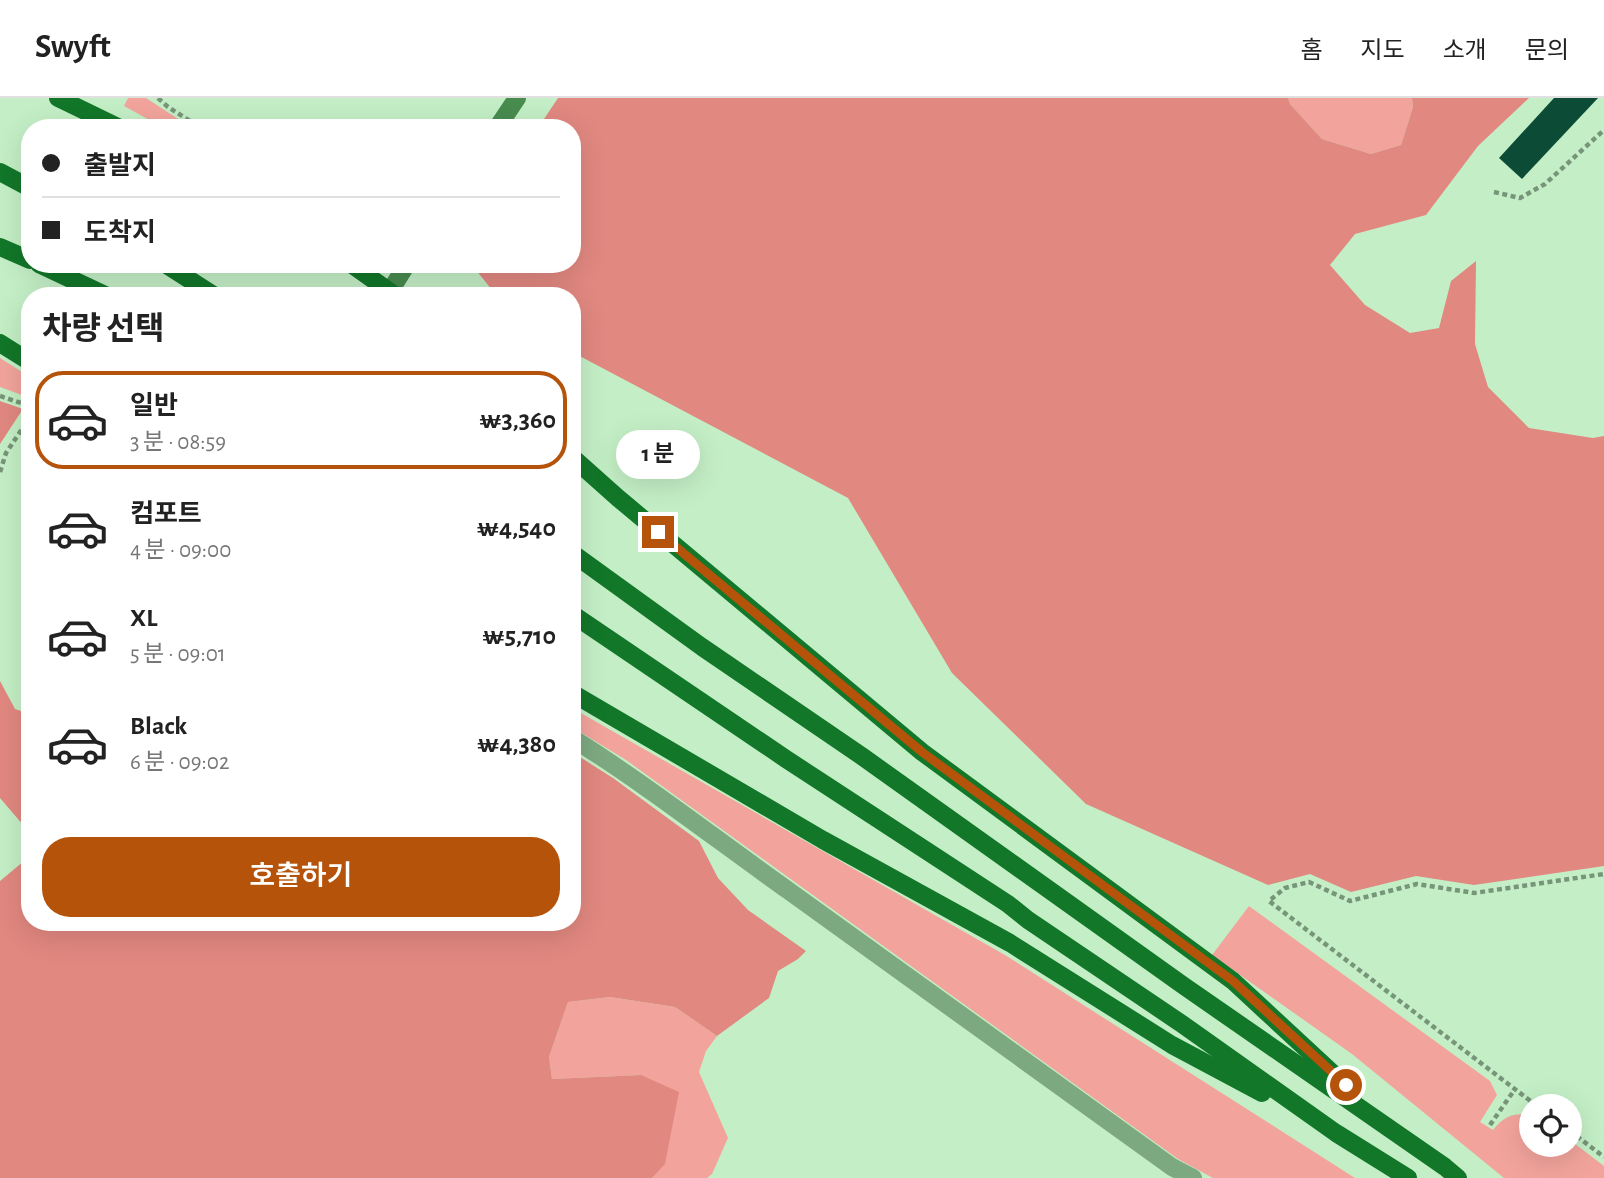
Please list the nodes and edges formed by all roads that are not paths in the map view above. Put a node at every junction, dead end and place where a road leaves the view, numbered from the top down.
1 (58, 98) edge
2 (517, 98) edge
3 (101, 119) edge
4 (503, 119) edge
5 (0, 172) edge
6 (21, 183) edge
7 (0, 247) edge
8 (21, 256) edge
9 (57, 273) edge
10 (179, 273) edge
11 (363, 273) edge
12 (88, 287) edge
13 (201, 287) edge
14 (382, 287) edge
15 (0, 344) edge
16 (21, 357) edge
17 (581, 465) edge
18 (581, 560) edge
19 (581, 620) edge
20 (581, 698) edge
21 (581, 744) edge
22 (1336, 1133) junction
23 (1403, 1138) junction
24 (1193, 1178) edge
25 (1408, 1178) edge
26 (1458, 1178) edge

1 - 3 main road
2 - 4 main road
5 - 6 main road
7 - 8 main road
9 - 12 main road
10 - 13 main road
11 - 14 main road
15 - 16 main road
17 - 23 main road
18 - 23 main road
19 - 22 main road
20 - 22 main road
21 - 24 street
22 - 25 main road
23 - 26 main road

